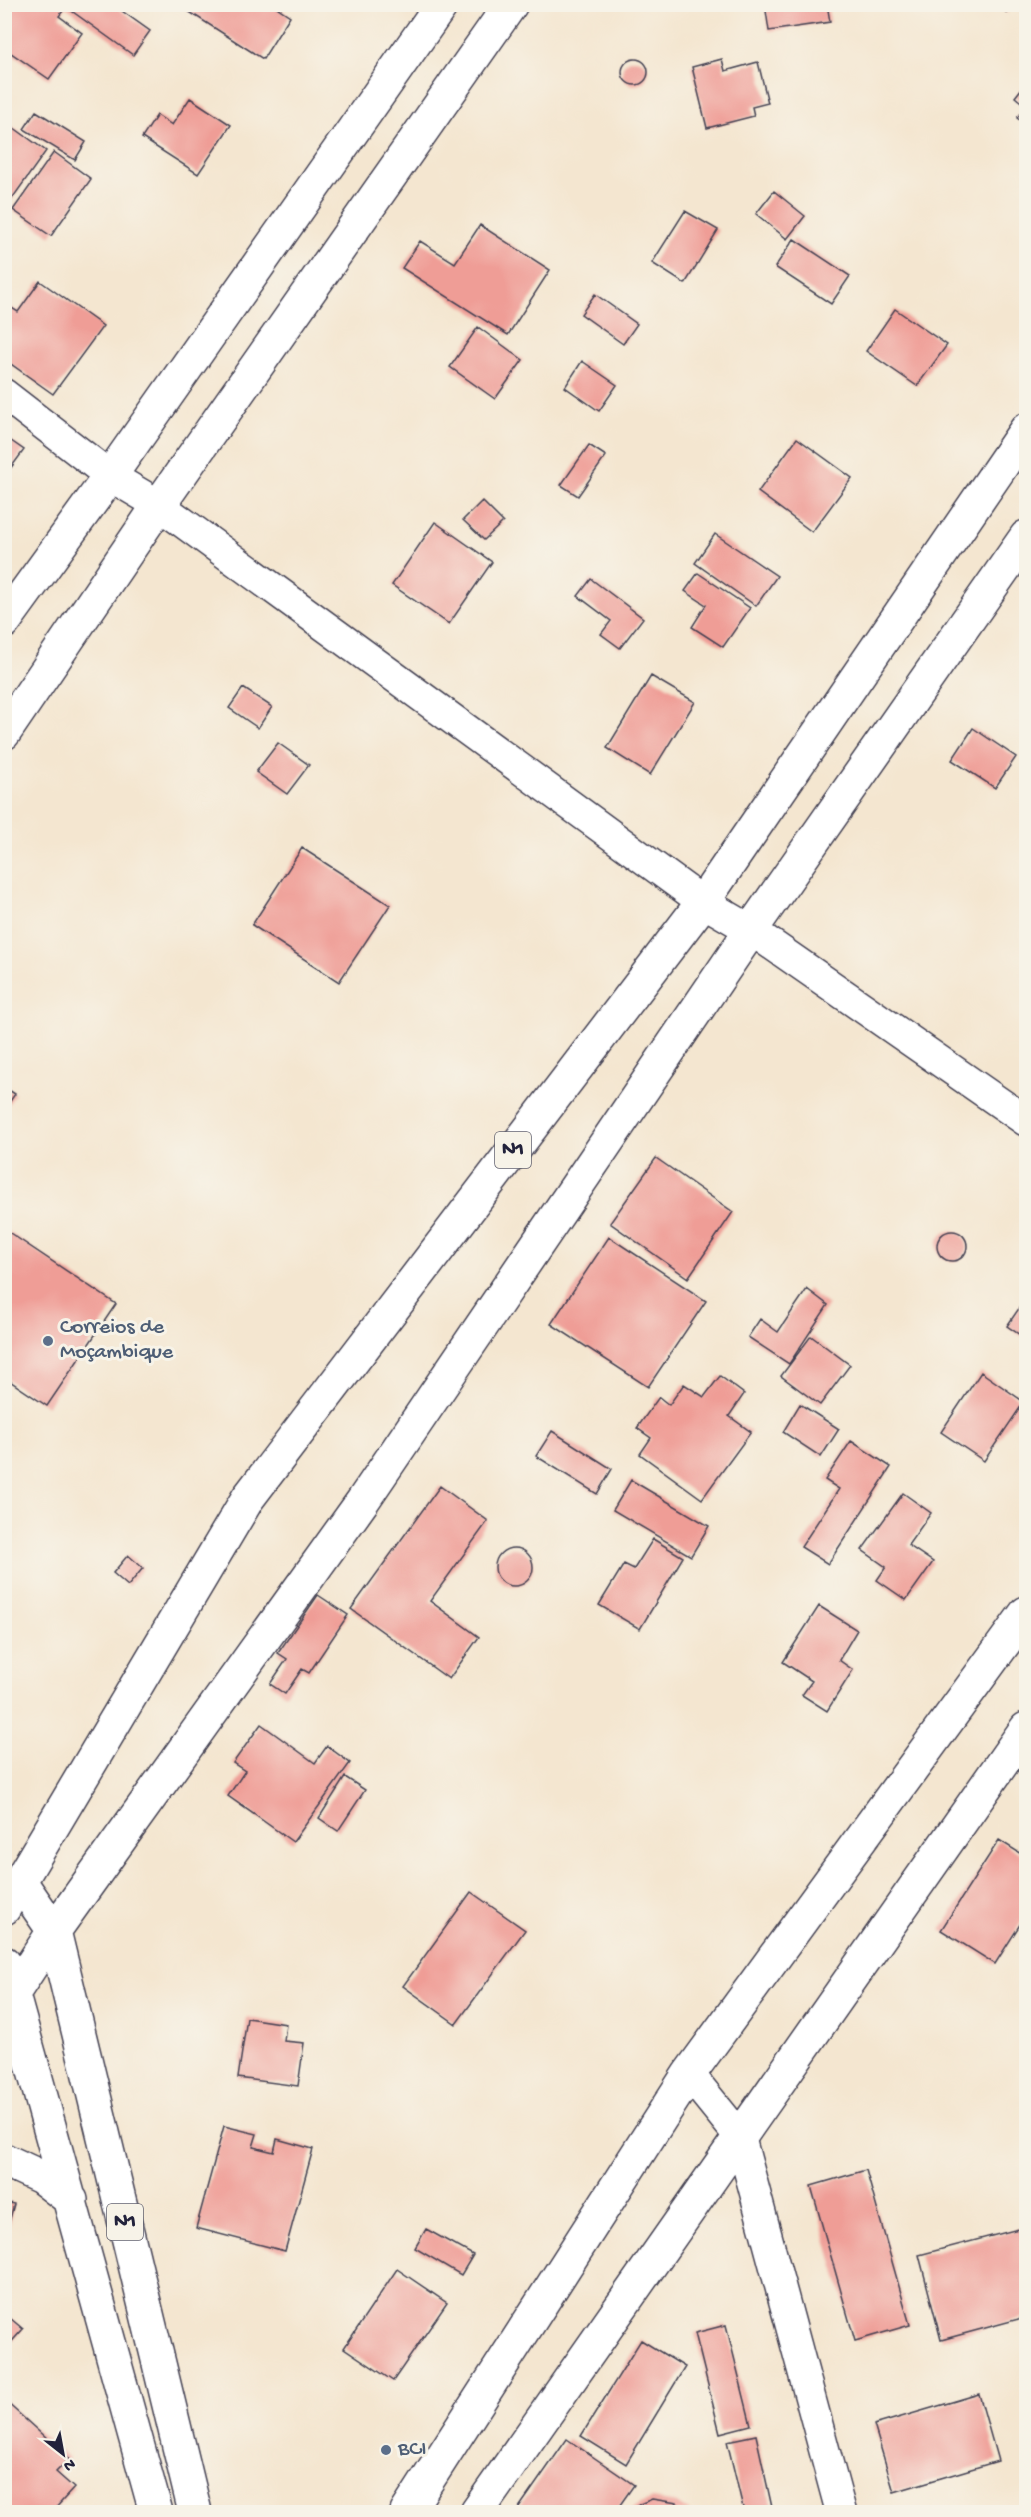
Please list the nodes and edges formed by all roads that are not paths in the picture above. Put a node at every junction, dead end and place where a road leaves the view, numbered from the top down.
1 (442, 4) edge
2 (511, 4) edge
3 (4, 394) edge
4 (1026, 430) edge
5 (110, 477) junction
6 (159, 505) junction
7 (1026, 537) edge
8 (4, 622) edge
9 (4, 733) edge
10 (703, 902) junction
11 (751, 930) junction
12 (1026, 1121) edge
13 (1026, 1613) edge
14 (1026, 1729) edge
15 (10, 1889) edge
16 (54, 1931) junction
17 (8, 1987) edge
18 (689, 2074) junction
19 (740, 2136) junction
20 (4, 2160) edge
21 (71, 2200) junction
22 (156, 2512) edge
23 (195, 2512) edge
24 (407, 2512) edge
25 (477, 2512) edge
26 (841, 2512) edge

1 - 5 main road
2 - 6 main road
3 - 5 street
4 - 10 main road, N1
5 - 6 street
5 - 8 main road
6 - 9 main road
6 - 10 street
7 - 11 main road, N1
10 - 11 street
10 - 15 main road, N1
11 - 12 street
11 - 16 main road, N1
13 - 18 main road
14 - 19 main road
15 - 16 main road, N1
16 - 17 main road, N1
16 - 23 main road, N1
17 - 21 main road, N1
18 - 19 street
18 - 24 main road
19 - 25 main road
19 - 26 street
20 - 21 main road
21 - 22 main road, N1

